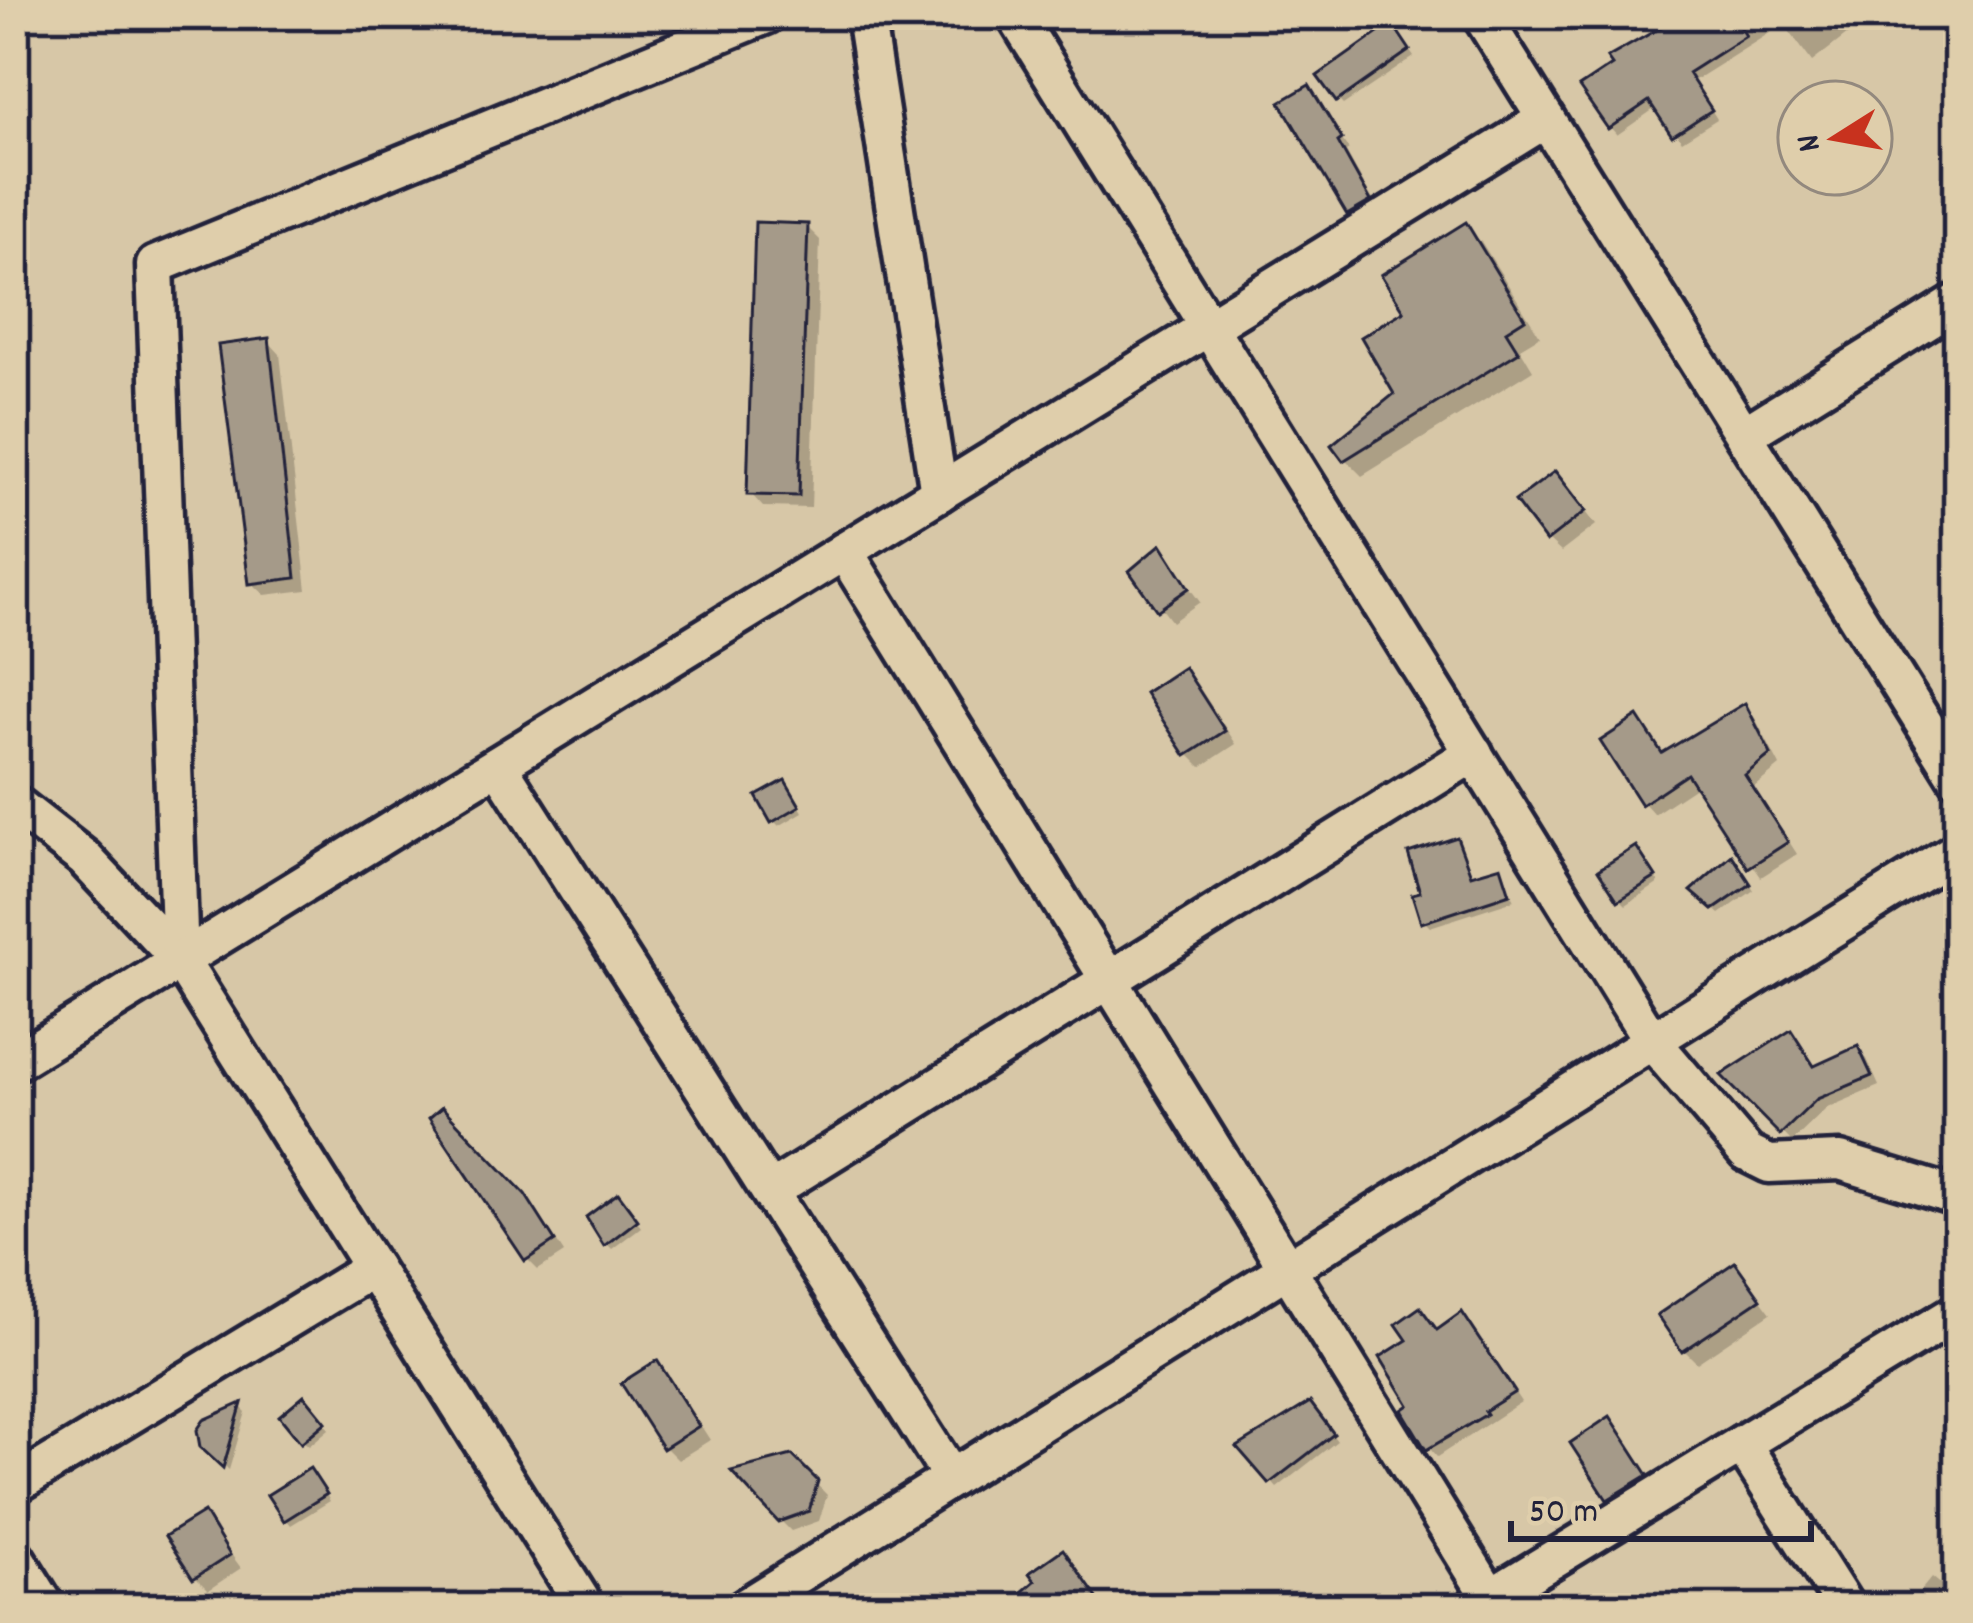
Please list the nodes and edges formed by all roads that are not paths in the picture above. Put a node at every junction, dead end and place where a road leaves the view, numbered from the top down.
1 (766, 15) edge
2 (865, 15) edge
3 (1015, 15) edge
4 (1481, 15) edge
5 (1546, 119) junction
6 (1958, 302) edge
7 (1208, 327) junction
8 (1744, 435) junction
9 (939, 493) junction
10 (844, 551) junction
11 (1474, 753) junction
12 (498, 765) junction
13 (1958, 778) edge
14 (15, 804) edge
15 (1958, 850) edge
16 (180, 960) junction
17 (1109, 980) junction
18 (1652, 1041) junction
19 (15, 1062) edge
20 (770, 1191) junction
21 (1958, 1197) edge
22 (374, 1268) junction
23 (1287, 1269) junction
24 (1958, 1312) edge
25 (1742, 1444) junction
26 (952, 1478) junction
27 (15, 1485) edge
28 (15, 1557) edge
29 (1487, 1604) edge
30 (47, 1608) edge
31 (586, 1608) edge
32 (744, 1608) edge
33 (1846, 1608) edge

1 - 16 street
2 - 9 street
3 - 7 street
4 - 5 street
5 - 7 street
5 - 8 street
6 - 8 street
7 - 9 street
7 - 11 street
8 - 13 street
9 - 10 street
10 - 12 street
10 - 17 street
11 - 17 street
11 - 18 street
12 - 16 street
12 - 20 street
14 - 16 street
15 - 18 street
16 - 19 street
16 - 22 street
17 - 20 street
17 - 23 street
18 - 21 street
18 - 23 street
20 - 26 street
22 - 27 street
22 - 31 street
23 - 26 street
23 - 29 street
24 - 25 street
25 - 29 street
25 - 33 street
26 - 32 street
28 - 30 street

